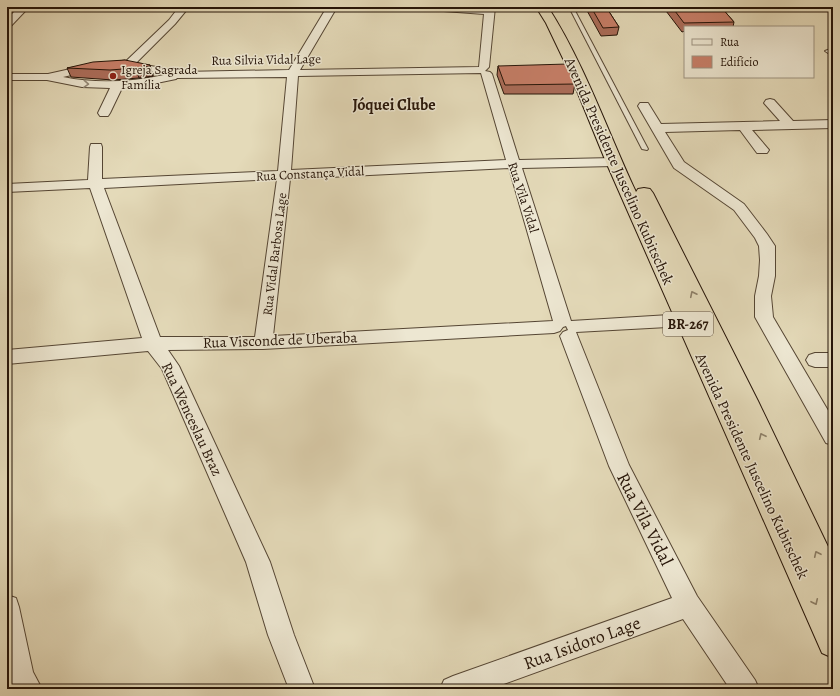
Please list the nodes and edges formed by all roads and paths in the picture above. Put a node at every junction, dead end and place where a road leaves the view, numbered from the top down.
1 (24, 7) edge
2 (184, 7) edge
3 (332, 7) edge
4 (430, 7) edge
5 (572, 7) edge
6 (492, 8) edge
7 (543, 8) edge
8 (7, 25) edge
9 (128, 65) junction
10 (103, 66) edge
11 (115, 66) edge
12 (483, 70) junction
13 (293, 72) junction
14 (181, 75) junction
15 (7, 77) edge
16 (48, 77) junction
17 (117, 85) junction
18 (770, 103) dead end
19 (644, 106) dead end
20 (104, 113) dead end
21 (833, 124) edge
22 (790, 125) junction
23 (743, 126) junction
24 (657, 128) junction
25 (96, 147) dead end
26 (645, 149) dead end
27 (762, 150) dead end
28 (614, 162) junction
29 (513, 164) junction
30 (284, 175) junction
31 (95, 183) junction
32 (7, 188) edge
33 (686, 320) junction
34 (565, 328) junction
35 (153, 344) junction
36 (263, 344) junction
37 (7, 357) edge
38 (815, 360) dead end
39 (833, 360) edge
40 (833, 437) edge
41 (833, 589) edge
42 (688, 605) junction
43 (7, 607) edge
44 (833, 642) edge
45 (29, 689) edge
46 (302, 689) edge
47 (453, 689) edge
48 (746, 689) edge

1 - 8 street
2 - 9 street
3 - 13 street, Rua Vidal Barbosa Lage
4 - 6 street
5 - 26 lane
6 - 12 street, Rua Vila Vidal
7 - 28 highway, Avenida Presidente Juscelino Kubitschek / BR-267
41 -> 7 highway, Avenida Presidente Juscelino Kubitschek / BR-267
9 - 11 street, Rua Silvia Vidal Lage
9 - 14 street, Rua Silvia Vidal Lage
10 - 16 street
12 - 13 street, Rua Silvia Vidal Lage
12 - 29 street, Rua Vila Vidal
13 - 14 street, Rua Silvia Vidal Lage
13 - 30 street, Rua Vidal Barbosa Lage
14 - 17 street
15 - 16 street
16 -> 17 street
17 - 20 street
18 - 22 street
19 - 24 street
21 - 22 street
22 - 23 street
23 - 24 street
23 - 27 street
24 - 40 street
25 - 31 street, Rua Wenceslau Braz
28 - 29 street, Rua Constança Vidal
28 - 33 highway, Avenida Presidente Juscelino Kubitschek / BR-267
29 - 30 street, Rua Constança Vidal
29 - 34 street, Rua Vila Vidal
30 - 31 street, Rua Constança Vidal
30 - 36 street, Rua Vidal Barbosa Lage
31 - 32 street, Rua Constança Vidal
31 - 35 street, Rua Wenceslau Braz
33 - 34 street, Rua Visconde de Uberaba
33 -> 44 highway, Avenida Presidente Juscelino Kubitschek / BR-267
34 - 36 street, Rua Visconde de Uberaba
34 - 42 street, Rua Vila Vidal
35 - 36 street, Rua Visconde de Uberaba
35 - 37 street, Rua Visconde de Uberaba
35 - 46 street, Rua Wenceslau Braz
38 - 39 street
42 - 47 street, Rua Isidoro Lage
42 - 48 street, Rua Vila Vidal
43 - 45 street

